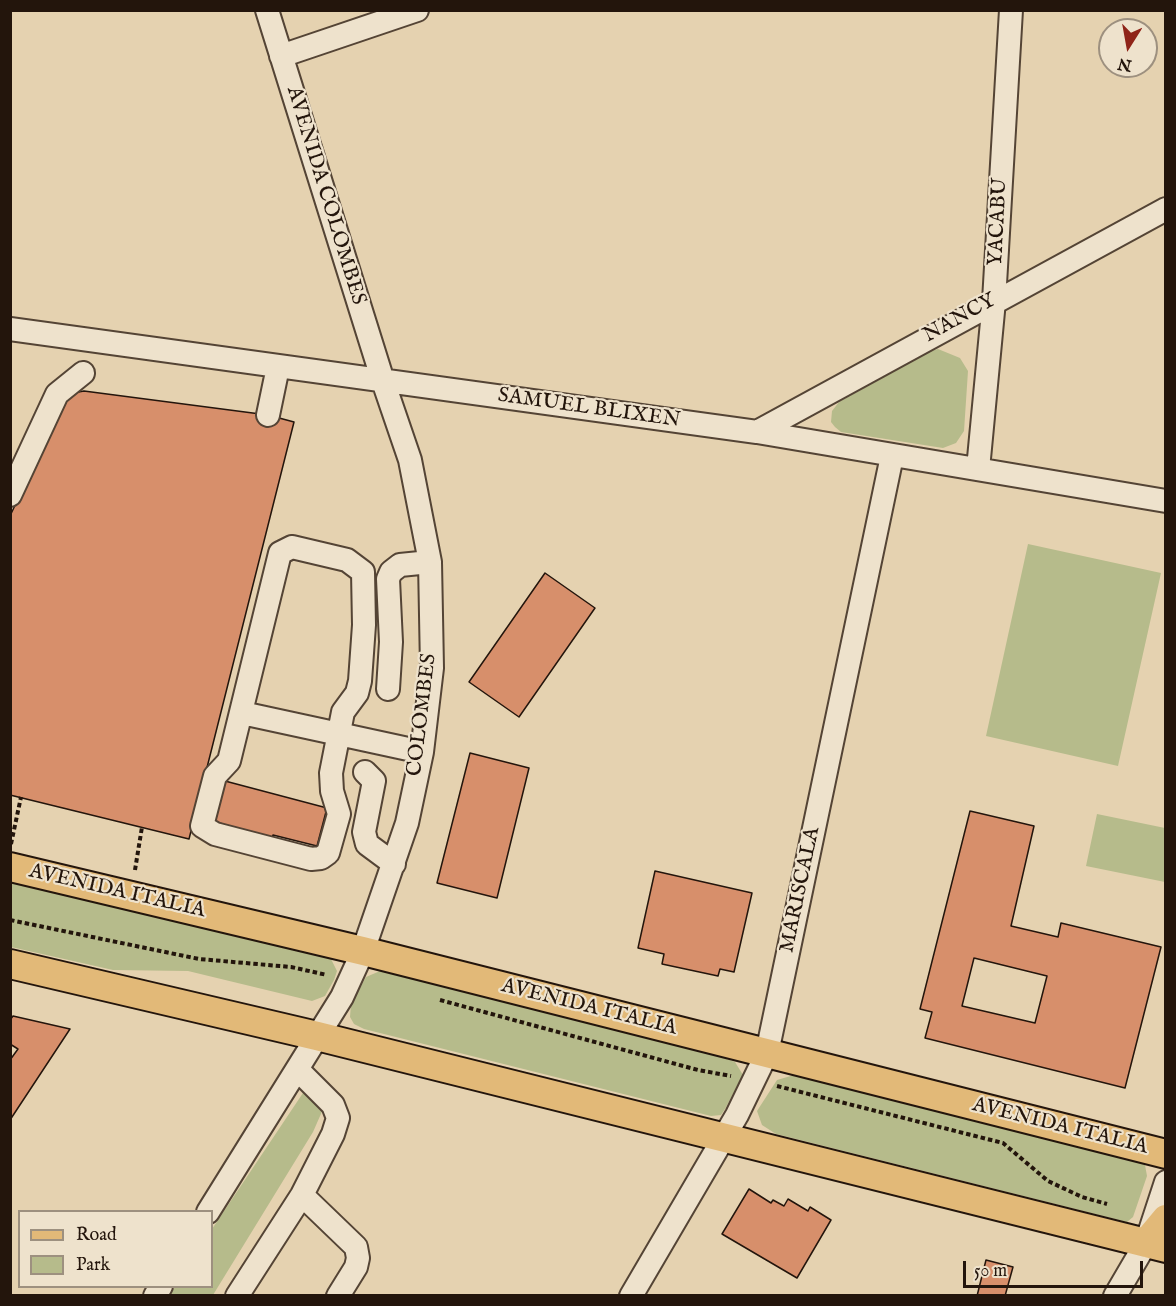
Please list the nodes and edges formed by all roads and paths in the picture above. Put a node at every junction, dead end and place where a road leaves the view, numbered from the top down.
1 (267, 10) edge
2 (417, 10) edge
3 (1011, 10) edge
4 (281, 56) junction
5 (1166, 209) edge
6 (994, 301) junction
7 (10, 329) edge
8 (94, 341) junction
9 (278, 367) junction
10 (383, 381) junction
11 (268, 415) dead end
12 (757, 432) junction
13 (892, 456) junction
14 (978, 469) junction
15 (10, 495) edge
16 (1166, 501) edge
17 (430, 562) junction
18 (388, 689) dead end
19 (242, 714) junction
20 (339, 736) junction
21 (422, 752) junction
22 (365, 772) dead end
23 (21, 797) dead end
24 (142, 827) dead end
25 (10, 845) edge
26 (137, 859) dead end
27 (394, 864) junction
28 (10, 867) edge
29 (10, 920) edge
30 (363, 951) junction
31 (10, 964) edge
32 (350, 981) junction
33 (435, 999) dead end
34 (317, 1036) junction
35 (767, 1053) junction
36 (298, 1070) junction
37 (755, 1080) junction
38 (724, 1137) junction
39 (1166, 1154) edge
40 (1166, 1182) edge
41 (302, 1195) junction
42 (1113, 1206) dead end
43 (209, 1210) edge
44 (1166, 1219) edge
45 (1156, 1245) edge
46 (237, 1296) edge
47 (338, 1296) edge
48 (631, 1296) edge
49 (1115, 1296) edge

1 - 4 street, AVENIDA COLOMBES
2 - 4 street
3 - 6 street, YACABU
4 - 10 street, AVENIDA COLOMBES
5 - 6 street, NANCY
6 - 12 street, NANCY
6 - 14 street, YACABU
7 - 8 street, SAMUEL BLIXEN
8 - 9 street, SAMUEL BLIXEN
8 - 15 street
9 - 10 street, SAMUEL BLIXEN
9 - 11 street
10 - 12 street, SAMUEL BLIXEN
10 - 17 street, COLOMBES
12 - 13 street, SAMUEL BLIXEN
13 - 14 street, SAMUEL BLIXEN
13 - 35 street, MARISCALA
14 - 16 street, SAMUEL BLIXEN
17 - 18 street
17 - 21 street, COLOMBES
19 - 20 street
19 - 20 street
19 - 20 street
20 - 21 street
21 - 27 street, COLOMBES
22 - 27 street
23 - 25 path
24 - 26 path
27 - 30 street, COLOMBES
28 - 30 main road, AVENIDA ITALIA
29 - 32 path
30 - 32 street, COLOMBES
30 - 35 main road, AVENIDA ITALIA
31 - 34 main road
32 - 34 street, COLOMBES
33 - 37 path
34 - 36 street, COLOMBES
34 - 38 main road
35 - 37 street, MARISCALA
35 - 39 main road, AVENIDA ITALIA
36 - 41 street
36 - 43 street, COLOMBES
37 - 38 street, MARISCALA
37 - 42 path
38 - 45 main road
38 - 48 street, MARISCALA
40 - 45 street
41 - 46 street
41 - 47 street
44 - 45 main road
45 - 49 street

